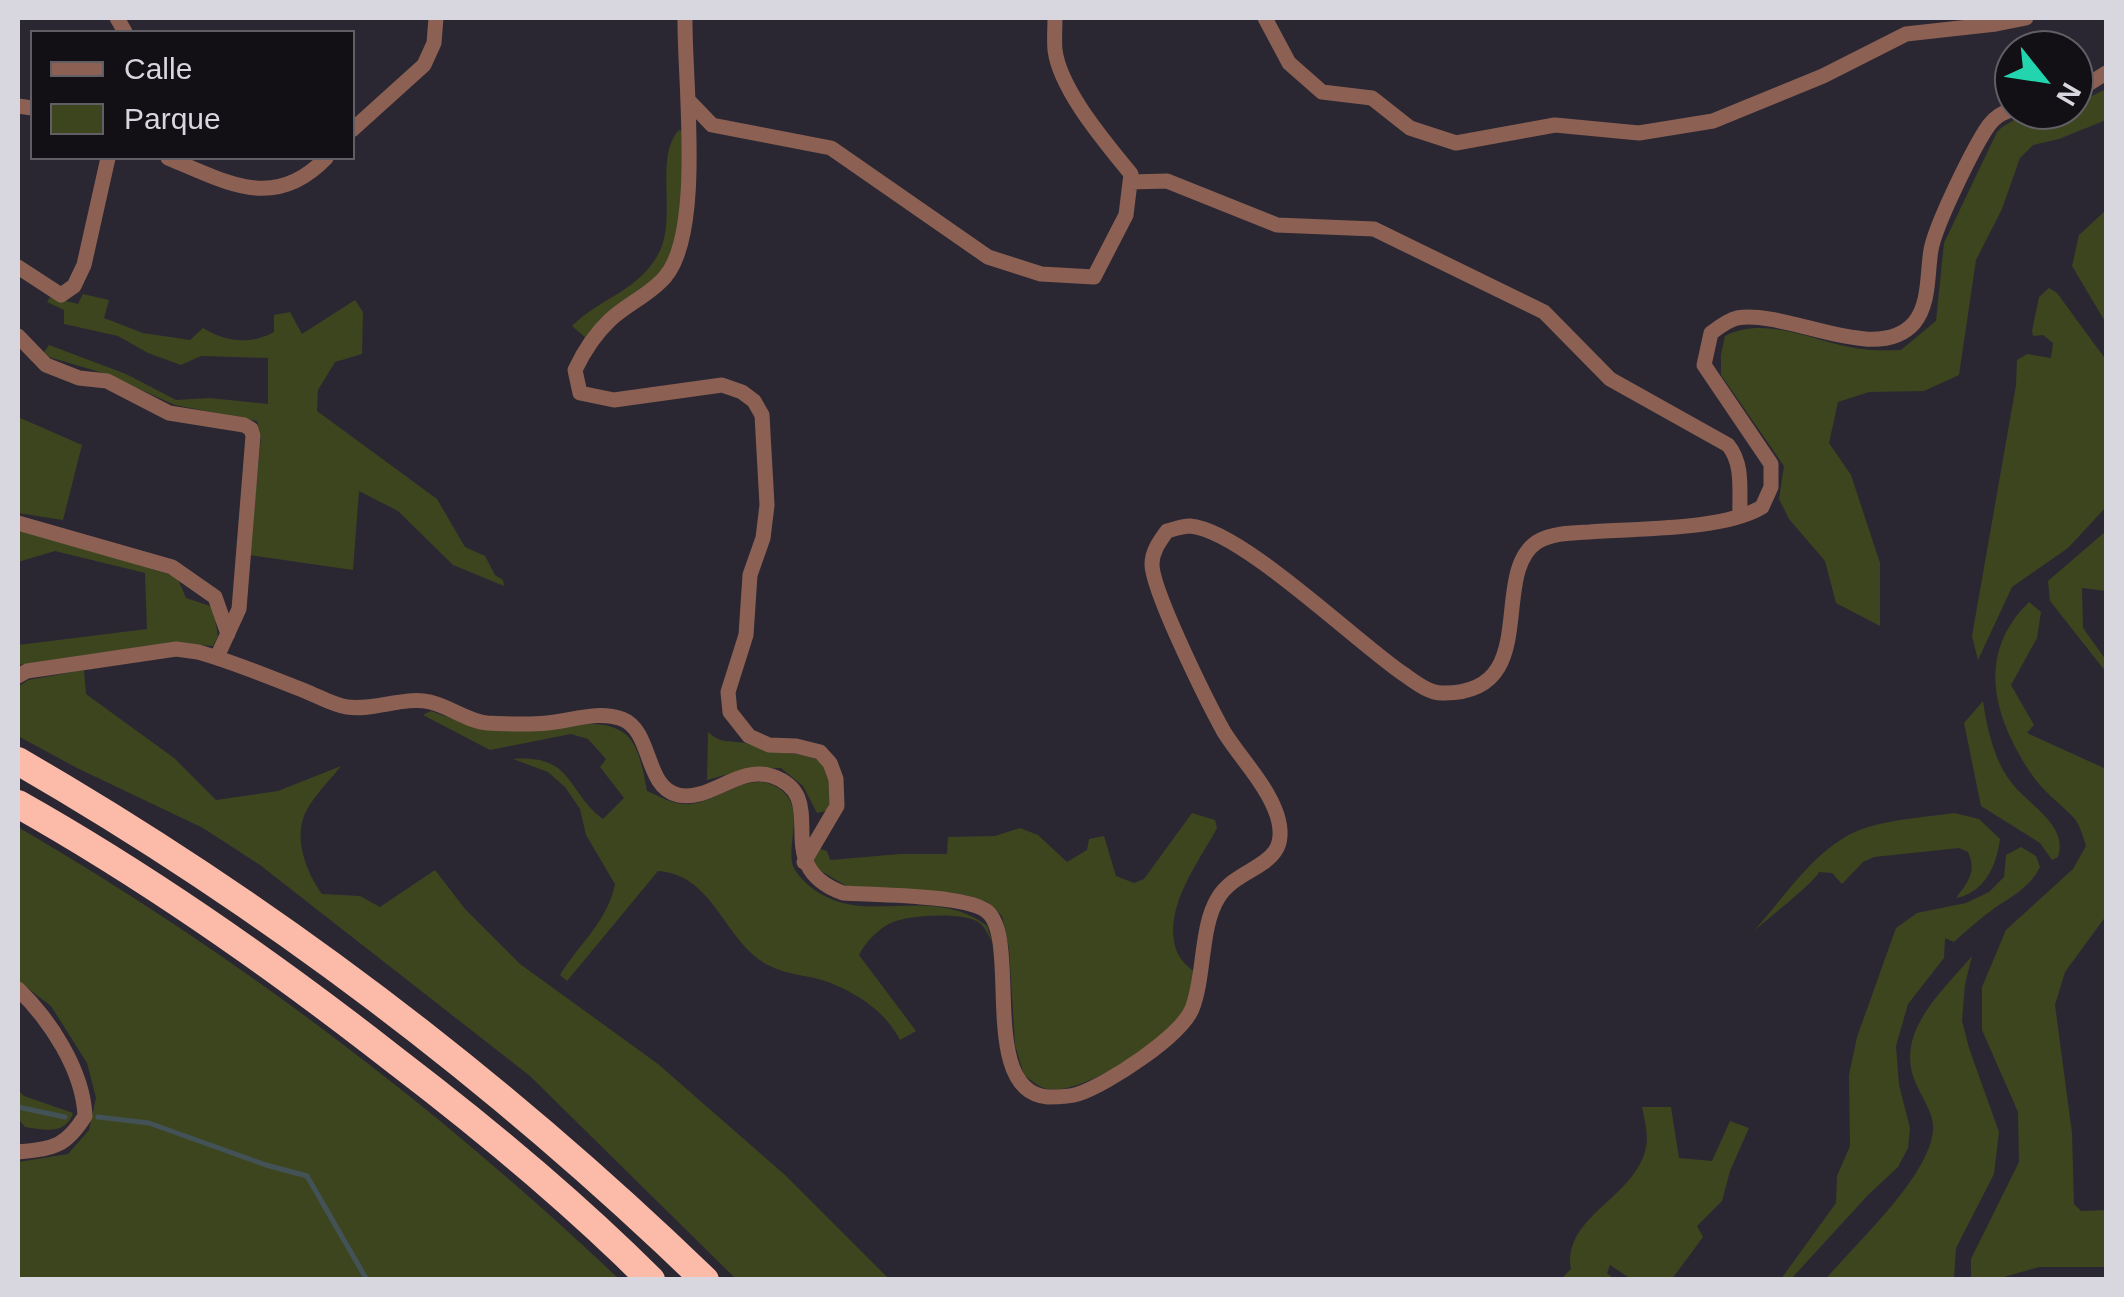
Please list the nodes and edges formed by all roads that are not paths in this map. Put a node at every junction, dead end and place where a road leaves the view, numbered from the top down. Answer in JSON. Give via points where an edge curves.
{"nodes":[{"id":1,"x":436,"y":18,"type":"edge"},
{"id":2,"x":685,"y":18,"type":"edge"},
{"id":3,"x":1056,"y":18,"type":"edge"},
{"id":4,"x":1265,"y":18,"type":"edge"},
{"id":5,"x":2026,"y":18,"type":"edge"},
{"id":6,"x":688,"y":100,"type":"junction"},
{"id":7,"x":1994,"y":121,"type":"edge"},
{"id":8,"x":355,"y":127,"type":"edge"},
{"id":9,"x":108,"y":160,"type":"edge"},
{"id":10,"x":173,"y":160,"type":"edge"},
{"id":11,"x":324,"y":160,"type":"edge"},
{"id":12,"x":1130,"y":182,"type":"junction"},
{"id":13,"x":18,"y":267,"type":"edge"},
{"id":14,"x":18,"y":336,"type":"edge"},
{"id":15,"x":1740,"y":516,"type":"junction"},
{"id":16,"x":18,"y":523,"type":"edge"},
{"id":17,"x":228,"y":634,"type":"junction"},
{"id":18,"x":217,"y":657,"type":"junction"},
{"id":19,"x":18,"y":676,"type":"edge"},
{"id":20,"x":18,"y":761,"type":"edge"},
{"id":21,"x":18,"y":804,"type":"edge"},
{"id":22,"x":804,"y":863,"type":"junction"},
{"id":23,"x":18,"y":989,"type":"edge"},
{"id":24,"x":18,"y":1152,"type":"edge"},
{"id":25,"x":652,"y":1280,"type":"edge"},
{"id":26,"x":705,"y":1280,"type":"edge"}],
"edges":[{"from":1,"to":8,"type":"street","via":[[424,65]]},
{"from":2,"to":6,"type":"street"},
{"from":3,"to":12,"type":"street","via":[[1056,54],[1071,89],[1131,174]]},
{"from":4,"to":5,"type":"street","via":[[1288,63],[1322,92],[1372,98],[1410,128],[1456,144],[1555,125],[1639,133],[1713,121],[1906,34]]},
{"from":6,"to":12,"type":"street","via":[[712,124],[831,148],[988,257],[1041,274],[1094,277],[1126,214]]},
{"from":6,"to":22,"type":"street","via":[[688,185],[677,259],[665,278],[609,321],[574,370],[580,392],[614,400],[722,385],[754,401],[762,416],[768,505],[750,574],[746,635],[728,692],[730,712],[749,736],[820,752],[830,764],[837,806]]},
{"from":7,"to":15,"type":"street","via":[[1932,246],[1922,312],[1898,337],[1738,318],[1711,333],[1704,365],[1766,453],[1773,476],[1762,506]]},
{"from":9,"to":13,"type":"street","via":[[74,286],[61,295]]},
{"from":10,"to":11,"type":"street","via":[[244,189],[275,188],[308,176]]},
{"from":12,"to":15,"type":"street","via":[[1167,181],[1277,224],[1374,229],[1544,312],[1610,379],[1728,445],[1739,465]]},
{"from":14,"to":17,"type":"street","via":[[46,365],[107,381],[169,413],[251,429],[238,609]]},
{"from":15,"to":22,"type":"street","via":[[1555,534],[1535,543],[1520,562],[1503,660],[1485,681],[1437,694],[1229,540],[1190,526],[1168,531],[1152,565],[1158,584],[1224,732],[1273,805],[1282,838],[1276,853],[1216,900],[1200,984],[1180,1026],[1127,1067],[1076,1094],[1044,1097],[1018,1080],[1001,991],[1000,940],[986,910],[964,902],[842,893],[813,878]]},
{"from":16,"to":17,"type":"street","via":[[172,567],[215,597]]},
{"from":17,"to":18,"type":"street"},
{"from":18,"to":19,"type":"street","via":[[176,649]]},
{"from":18,"to":22,"type":"street","via":[[348,707],[428,701],[482,723],[604,714],[626,720],[670,793],[700,794],[754,774],[790,786],[802,814]]},
{"from":20,"to":26,"type":"highway","via":[[230,893],[442,1048],[576,1159]]},
{"from":21,"to":25,"type":"highway","via":[[220,929],[342,1019],[463,1112]]},
{"from":23,"to":24,"type":"street","via":[[76,1072],[85,1116],[55,1148]]}]}
